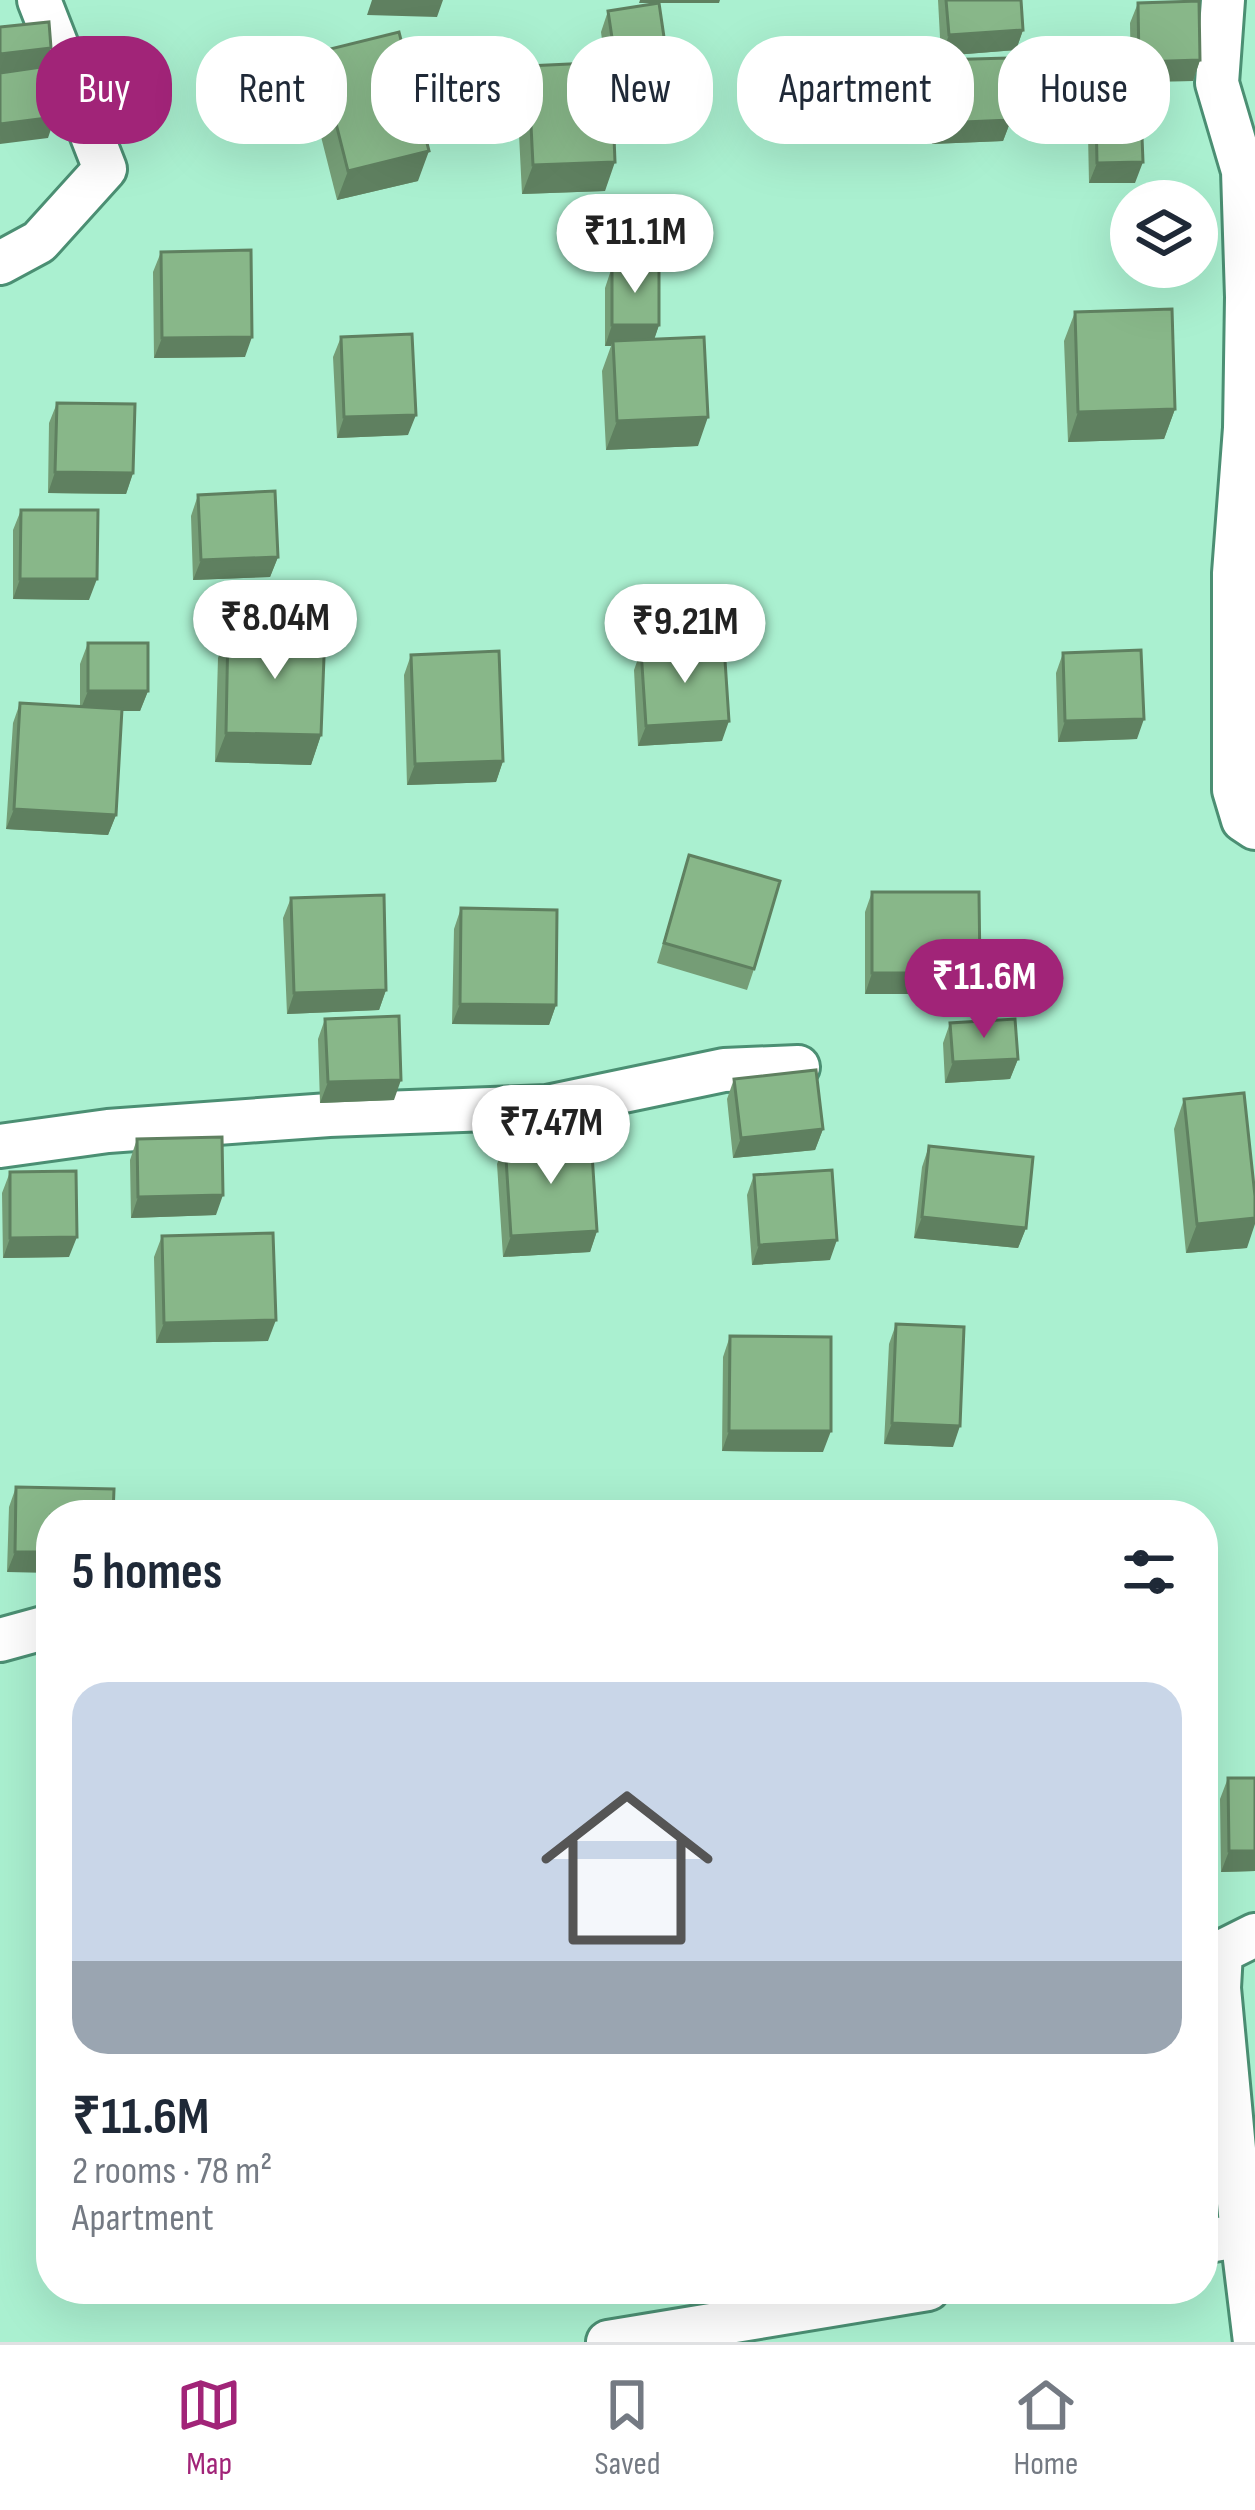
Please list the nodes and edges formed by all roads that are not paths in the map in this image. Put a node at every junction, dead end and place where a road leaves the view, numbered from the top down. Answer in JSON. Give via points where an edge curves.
{"nodes":[{"id":1,"x":39,"y":0,"type":"edge"},
{"id":2,"x":1233,"y":10,"type":"edge"},
{"id":3,"x":1249,"y":170,"type":"edge"},
{"id":4,"x":0,"y":263,"type":"edge"},
{"id":5,"x":1250,"y":427,"type":"edge"},
{"id":6,"x":1255,"y":828,"type":"edge"},
{"id":7,"x":798,"y":1067,"type":"edge"},
{"id":8,"x":0,"y":1146,"type":"edge"},
{"id":9,"x":36,"y":1630,"type":"edge"},
{"id":10,"x":0,"y":1640,"type":"edge"},
{"id":11,"x":1255,"y":1935,"type":"edge"},
{"id":12,"x":1222,"y":2239,"type":"edge"},
{"id":13,"x":837,"y":2304,"type":"edge"},
{"id":14,"x":608,"y":2342,"type":"edge"},
{"id":15,"x":1255,"y":2342,"type":"edge"}],
"edges":[{"from":1,"to":4,"type":"street","via":[[105,169],[39,242]]},
{"from":2,"to":3,"type":"street","via":[[1216,83]]},
{"from":3,"to":5,"type":"street"},
{"from":5,"to":6,"type":"street","via":[[1234,573],[1234,790],[1243,820]]},
{"from":7,"to":8,"type":"street","via":[[724,1070],[547,1107],[329,1115]]},
{"from":9,"to":10,"type":"street"},
{"from":11,"to":12,"type":"street","via":[[1221,1952]]},
{"from":12,"to":15,"type":"street"},
{"from":13,"to":14,"type":"street"}]}
